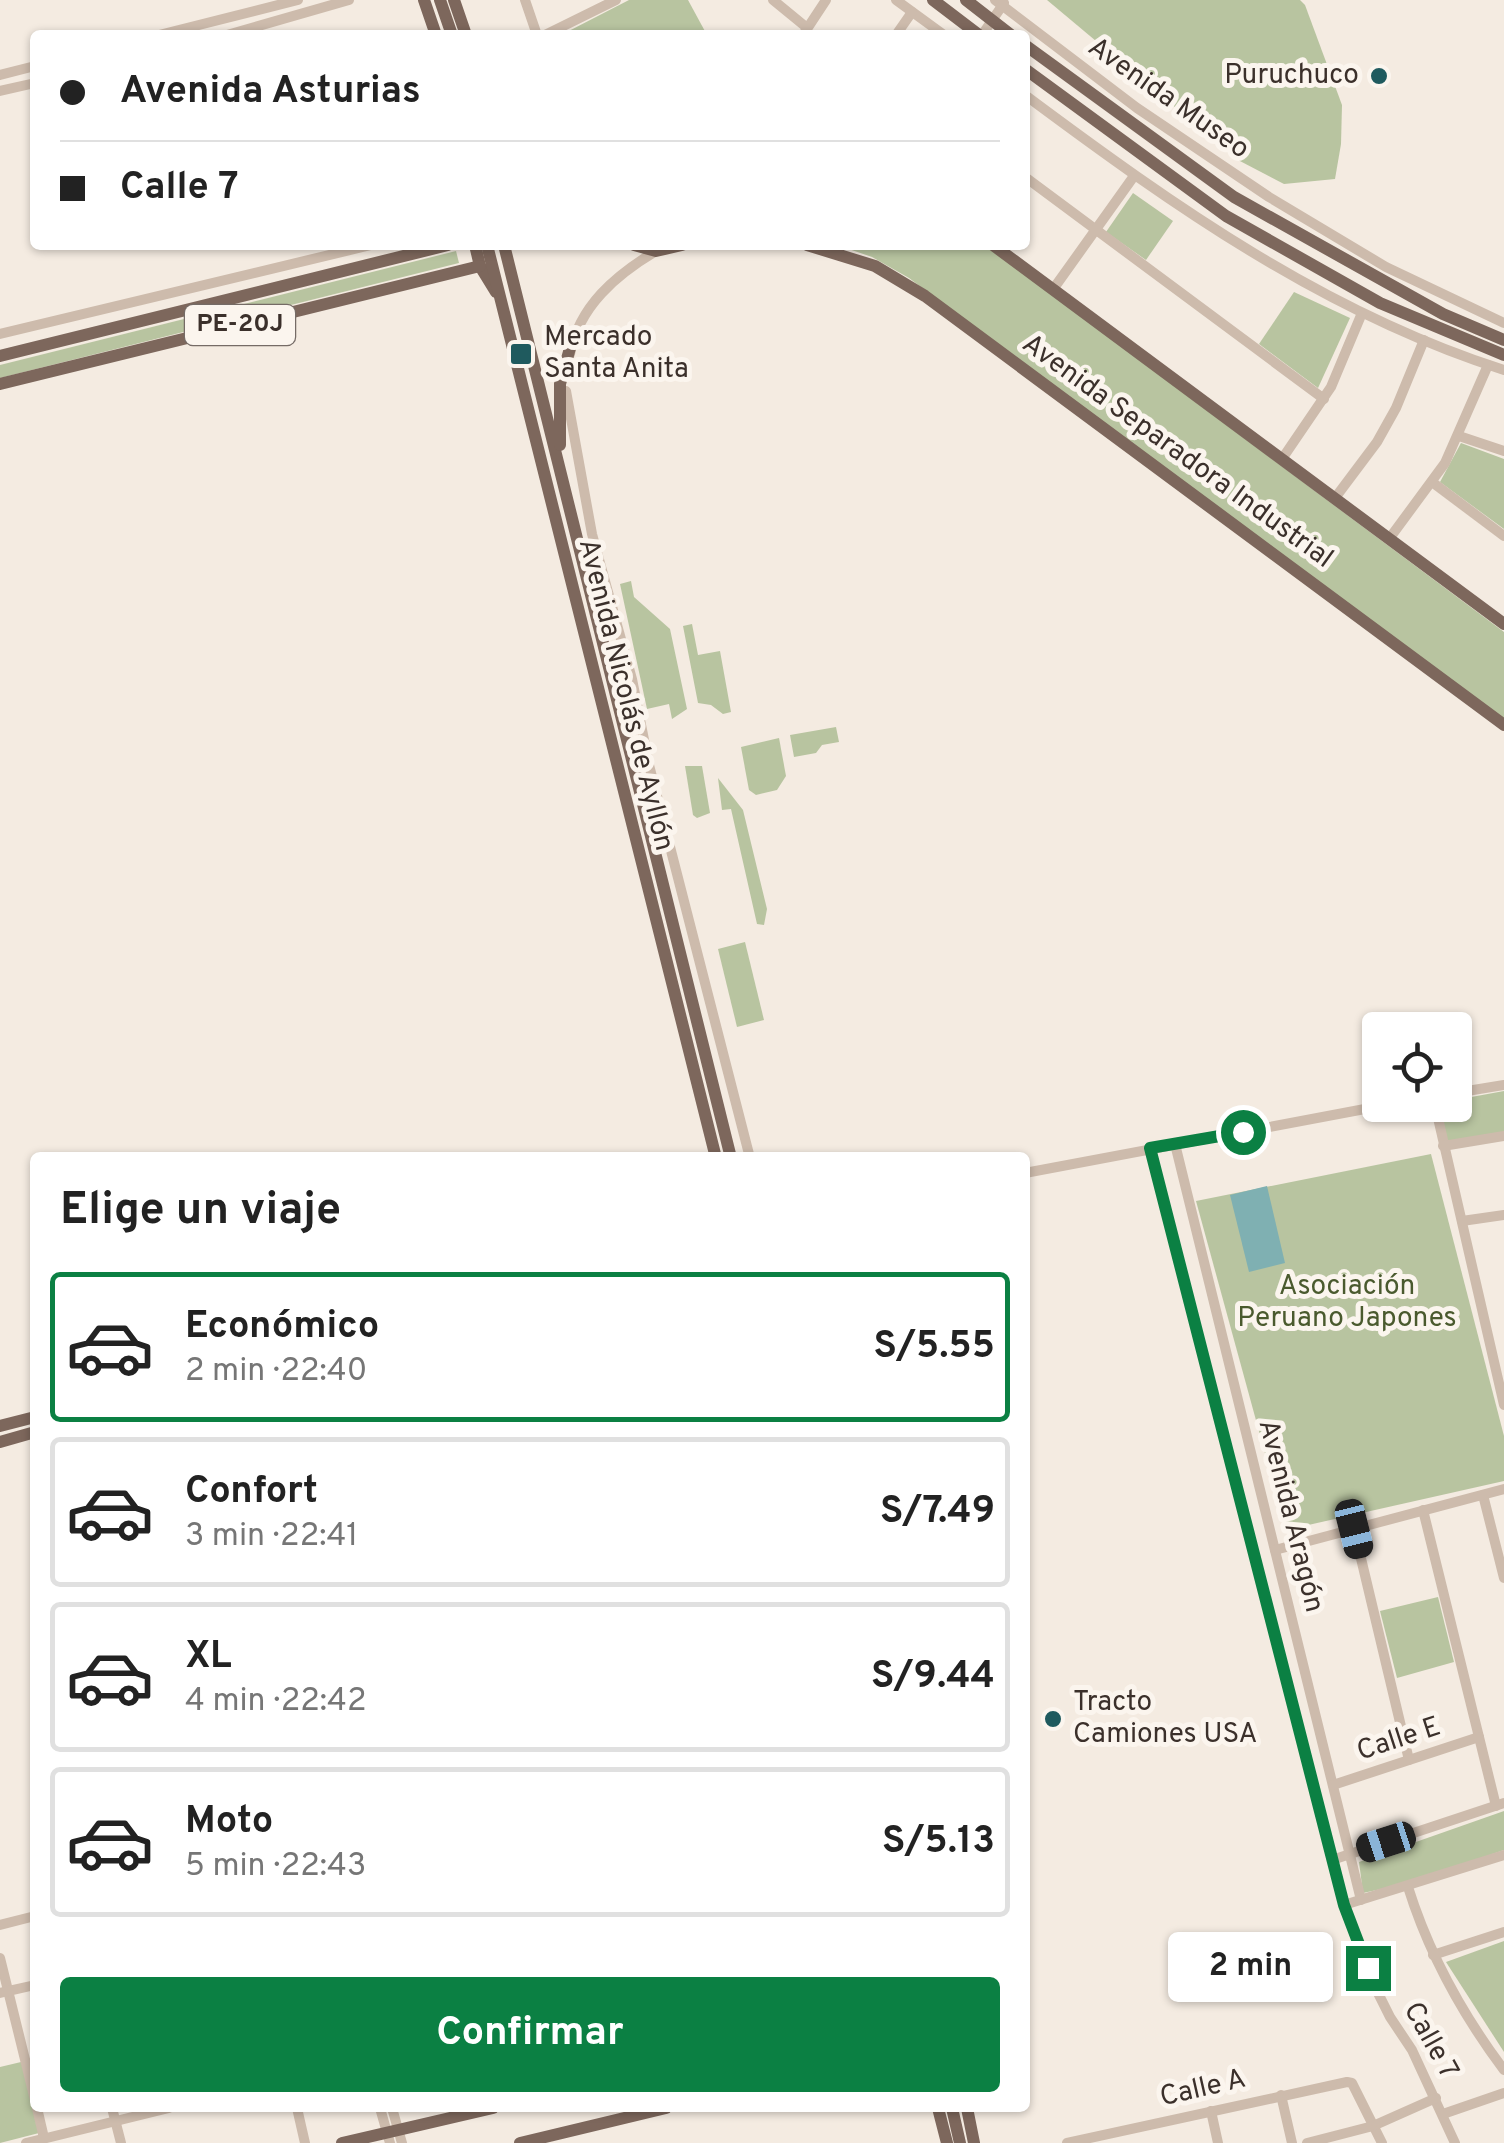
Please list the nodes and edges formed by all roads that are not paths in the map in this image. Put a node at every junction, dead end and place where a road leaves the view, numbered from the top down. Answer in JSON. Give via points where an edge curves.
{"nodes":[{"id":1,"x":298,"y":0,"type":"edge"},
{"id":2,"x":348,"y":0,"type":"edge"},
{"id":3,"x":427,"y":0,"type":"edge"},
{"id":4,"x":440,"y":0,"type":"edge"},
{"id":5,"x":454,"y":0,"type":"edge"},
{"id":6,"x":525,"y":0,"type":"edge"},
{"id":7,"x":616,"y":0,"type":"edge"},
{"id":8,"x":773,"y":0,"type":"edge"},
{"id":9,"x":826,"y":0,"type":"edge"},
{"id":10,"x":896,"y":0,"type":"edge"},
{"id":11,"x":933,"y":0,"type":"edge"},
{"id":12,"x":967,"y":1,"type":"edge"},
{"id":13,"x":1001,"y":2,"type":"edge"},
{"id":14,"x":912,"y":12,"type":"junction"},
{"id":15,"x":958,"y":19,"type":"junction"},
{"id":16,"x":992,"y":21,"type":"junction"},
{"id":17,"x":179,"y":30,"type":"edge"},
{"id":18,"x":244,"y":30,"type":"edge"},
{"id":19,"x":435,"y":30,"type":"edge"},
{"id":20,"x":450,"y":30,"type":"edge"},
{"id":21,"x":464,"y":30,"type":"edge"},
{"id":22,"x":535,"y":30,"type":"edge"},
{"id":23,"x":555,"y":30,"type":"edge"},
{"id":24,"x":804,"y":30,"type":"edge"},
{"id":25,"x":806,"y":30,"type":"edge"},
{"id":26,"x":899,"y":30,"type":"edge"},
{"id":27,"x":937,"y":30,"type":"edge"},
{"id":28,"x":974,"y":30,"type":"edge"},
{"id":29,"x":985,"y":30,"type":"edge"},
{"id":30,"x":1004,"y":30,"type":"edge"},
{"id":31,"x":1030,"y":50,"type":"edge"},
{"id":32,"x":30,"y":67,"type":"edge"},
{"id":33,"x":1030,"y":74,"type":"edge"},
{"id":34,"x":0,"y":75,"type":"edge"},
{"id":35,"x":30,"y":83,"type":"edge"},
{"id":36,"x":0,"y":91,"type":"edge"},
{"id":37,"x":1093,"y":97,"type":"junction"},
{"id":38,"x":1030,"y":99,"type":"edge"},
{"id":39,"x":1077,"y":108,"type":"junction"},
{"id":40,"x":1134,"y":176,"type":"junction"},
{"id":41,"x":1030,"y":181,"type":"edge"},
{"id":42,"x":1095,"y":230,"type":"junction"},
{"id":43,"x":350,"y":250,"type":"edge"},
{"id":44,"x":428,"y":250,"type":"edge"},
{"id":45,"x":475,"y":250,"type":"edge"},
{"id":46,"x":488,"y":250,"type":"edge"},
{"id":47,"x":505,"y":250,"type":"edge"},
{"id":48,"x":652,"y":250,"type":"edge"},
{"id":49,"x":660,"y":250,"type":"edge"},
{"id":50,"x":823,"y":250,"type":"edge"},
{"id":51,"x":1000,"y":250,"type":"edge"},
{"id":52,"x":656,"y":251,"type":"junction"},
{"id":53,"x":480,"y":266,"type":"junction"},
{"id":54,"x":1054,"y":288,"type":"junction"},
{"id":55,"x":501,"y":301,"type":"junction"},
{"id":56,"x":1362,"y":313,"type":"junction"},
{"id":57,"x":1504,"y":324,"type":"edge"},
{"id":58,"x":0,"y":334,"type":"edge"},
{"id":59,"x":1424,"y":340,"type":"junction"},
{"id":60,"x":1504,"y":340,"type":"edge"},
{"id":61,"x":570,"y":348,"type":"junction"},
{"id":62,"x":1504,"y":355,"type":"edge"},
{"id":63,"x":0,"y":356,"type":"edge"},
{"id":64,"x":1488,"y":365,"type":"junction"},
{"id":65,"x":1504,"y":370,"type":"edge"},
{"id":66,"x":0,"y":384,"type":"edge"},
{"id":67,"x":1324,"y":399,"type":"junction"},
{"id":68,"x":1459,"y":436,"type":"junction"},
{"id":69,"x":1504,"y":451,"type":"edge"},
{"id":70,"x":1282,"y":458,"type":"junction"},
{"id":71,"x":562,"y":478,"type":"junction"},
{"id":72,"x":1432,"y":482,"type":"junction"},
{"id":73,"x":1335,"y":498,"type":"junction"},
{"id":74,"x":1504,"y":536,"type":"edge"},
{"id":75,"x":1388,"y":539,"type":"junction"},
{"id":76,"x":1504,"y":624,"type":"edge"},
{"id":77,"x":1504,"y":726,"type":"edge"},
{"id":78,"x":1504,"y":1084,"type":"edge"},
{"id":79,"x":1472,"y":1090,"type":"edge"},
{"id":80,"x":1362,"y":1109,"type":"edge"},
{"id":81,"x":1438,"y":1122,"type":"edge"},
{"id":82,"x":1504,"y":1136,"type":"edge"},
{"id":83,"x":1175,"y":1144,"type":"junction"},
{"id":84,"x":1443,"y":1146,"type":"junction"},
{"id":85,"x":1150,"y":1148,"type":"junction"},
{"id":86,"x":714,"y":1152,"type":"edge"},
{"id":87,"x":730,"y":1152,"type":"edge"},
{"id":88,"x":748,"y":1152,"type":"edge"},
{"id":89,"x":1030,"y":1172,"type":"edge"},
{"id":90,"x":1504,"y":1215,"type":"edge"},
{"id":91,"x":1462,"y":1221,"type":"junction"},
{"id":92,"x":1504,"y":1405,"type":"edge"},
{"id":93,"x":30,"y":1418,"type":"edge"},
{"id":94,"x":0,"y":1426,"type":"edge"},
{"id":95,"x":30,"y":1433,"type":"edge"},
{"id":96,"x":0,"y":1442,"type":"edge"},
{"id":97,"x":1504,"y":1489,"type":"edge"},
{"id":98,"x":1482,"y":1494,"type":"junction"},
{"id":99,"x":1424,"y":1510,"type":"junction"},
{"id":100,"x":1354,"y":1529,"type":"junction"},
{"id":101,"x":1275,"y":1550,"type":"junction"},
{"id":102,"x":1504,"y":1578,"type":"edge"},
{"id":103,"x":1479,"y":1738,"type":"junction"},
{"id":104,"x":1409,"y":1760,"type":"junction"},
{"id":105,"x":1333,"y":1785,"type":"junction"},
{"id":106,"x":1500,"y":1804,"type":"edge"},
{"id":107,"x":1350,"y":1854,"type":"junction"},
{"id":108,"x":1504,"y":1855,"type":"edge"},
{"id":109,"x":1332,"y":1860,"type":"junction"},
{"id":110,"x":1408,"y":1887,"type":"junction"},
{"id":111,"x":1361,"y":1900,"type":"junction"},
{"id":112,"x":1344,"y":1905,"type":"junction"},
{"id":113,"x":30,"y":1917,"type":"edge"},
{"id":114,"x":0,"y":1926,"type":"edge"},
{"id":115,"x":1504,"y":1932,"type":"edge"},
{"id":116,"x":1433,"y":1956,"type":"junction"},
{"id":117,"x":0,"y":1958,"type":"edge"},
{"id":118,"x":30,"y":1985,"type":"edge"},
{"id":119,"x":4,"y":1992,"type":"edge"},
{"id":120,"x":1504,"y":2070,"type":"edge"},
{"id":121,"x":30,"y":2083,"type":"edge"},
{"id":122,"x":1504,"y":2093,"type":"edge"},
{"id":123,"x":1281,"y":2095,"type":"junction"},
{"id":124,"x":1436,"y":2098,"type":"junction"},
{"id":125,"x":1211,"y":2110,"type":"junction"},
{"id":126,"x":38,"y":2112,"type":"edge"},
{"id":127,"x":113,"y":2112,"type":"edge"},
{"id":128,"x":152,"y":2112,"type":"edge"},
{"id":129,"x":297,"y":2112,"type":"edge"},
{"id":130,"x":382,"y":2112,"type":"edge"},
{"id":131,"x":479,"y":2112,"type":"edge"},
{"id":132,"x":649,"y":2112,"type":"edge"},
{"id":133,"x":939,"y":2112,"type":"edge"},
{"id":134,"x":953,"y":2112,"type":"edge"},
{"id":135,"x":967,"y":2112,"type":"edge"},
{"id":136,"x":1444,"y":2114,"type":"junction"},
{"id":137,"x":115,"y":2121,"type":"junction"},
{"id":138,"x":1373,"y":2126,"type":"junction"},
{"id":139,"x":397,"y":2136,"type":"edge"},
{"id":140,"x":44,"y":2138,"type":"junction"},
{"id":141,"x":1098,"y":2140,"type":"edge"},
{"id":142,"x":26,"y":2143,"type":"edge"},
{"id":143,"x":121,"y":2143,"type":"edge"},
{"id":144,"x":305,"y":2143,"type":"edge"},
{"id":145,"x":342,"y":2143,"type":"edge"},
{"id":146,"x":520,"y":2143,"type":"edge"},
{"id":147,"x":947,"y":2143,"type":"edge"},
{"id":148,"x":960,"y":2143,"type":"edge"},
{"id":149,"x":974,"y":2143,"type":"edge"},
{"id":150,"x":1066,"y":2143,"type":"edge"},
{"id":151,"x":1218,"y":2143,"type":"edge"},
{"id":152,"x":1292,"y":2143,"type":"edge"},
{"id":153,"x":1307,"y":2143,"type":"edge"},
{"id":154,"x":1382,"y":2143,"type":"edge"},
{"id":155,"x":1454,"y":2143,"type":"edge"}],
"edges":[{"from":1,"to":17,"type":"street"},
{"from":2,"to":18,"type":"street"},
{"from":3,"to":4,"type":"main road"},
{"from":3,"to":19,"type":"main road"},
{"from":4,"to":20,"type":"main road"},
{"from":5,"to":21,"type":"main road"},
{"from":6,"to":22,"type":"street"},
{"from":7,"to":23,"type":"street"},
{"from":8,"to":24,"type":"street"},
{"from":9,"to":25,"type":"street"},
{"from":10,"to":14,"type":"street"},
{"from":11,"to":15,"type":"main road"},
{"from":12,"to":15,"type":"main road","via":[[970,15]]},
{"from":12,"to":16,"type":"main road"},
{"from":13,"to":16,"type":"street"},
{"from":13,"to":57,"type":"street","name":"Avenida Museo","via":[[1137,108],[1269,197],[1386,267]]},
{"from":14,"to":26,"type":"street"},
{"from":14,"to":27,"type":"street"},
{"from":15,"to":28,"type":"main road"},
{"from":16,"to":29,"type":"street"},
{"from":16,"to":30,"type":"main road"},
{"from":31,"to":37,"type":"main road"},
{"from":32,"to":34,"type":"street"},
{"from":33,"to":39,"type":"main road"},
{"from":35,"to":36,"type":"street"},
{"from":37,"to":39,"type":"main road"},
{"from":37,"to":60,"type":"main road","via":[[1288,230]]},
{"from":38,"to":40,"type":"street"},
{"from":39,"to":62,"type":"main road","via":[[1226,216],[1380,303]]},
{"from":40,"to":42,"type":"street"},
{"from":40,"to":56,"type":"street","via":[[1263,260]]},
{"from":41,"to":42,"type":"street"},
{"from":42,"to":54,"type":"street"},
{"from":42,"to":67,"type":"street"},
{"from":43,"to":58,"type":"street"},
{"from":44,"to":63,"type":"main road","number":"PE-20J"},
{"from":45,"to":53,"type":"main road"},
{"from":46,"to":55,"type":"main road","name":"Avenida Nicolás de Ayllón"},
{"from":47,"to":71,"type":"main road","name":"Avenida Nicolás de Ayllón"},
{"from":48,"to":52,"type":"main road"},
{"from":49,"to":52,"type":"main road"},
{"from":50,"to":77,"type":"main road","name":"Avenida Separadora Industrial","via":[[875,266],[925,296]]},
{"from":51,"to":54,"type":"main road","name":"Avenida Separadora Industrial"},
{"from":52,"to":61,"type":"street","via":[[605,288]]},
{"from":53,"to":55,"type":"main road"},
{"from":53,"to":66,"type":"main road","number":"PE-20J"},
{"from":54,"to":70,"type":"main road","name":"Avenida Separadora Industrial"},
{"from":55,"to":86,"type":"main road","name":"Avenida Nicolás de Ayllón"},
{"from":56,"to":59,"type":"street"},
{"from":56,"to":67,"type":"street"},
{"from":59,"to":64,"type":"street"},
{"from":59,"to":73,"type":"street","via":[[1377,442]]},
{"from":61,"to":71,"type":"main road","via":[[558,404]]},
{"from":61,"to":88,"type":"street","name":"Avenida Nicolás de Ayllón","via":[[566,399],[592,534]]},
{"from":64,"to":65,"type":"street"},
{"from":64,"to":68,"type":"street"},
{"from":67,"to":70,"type":"street"},
{"from":68,"to":69,"type":"street"},
{"from":68,"to":72,"type":"street"},
{"from":70,"to":73,"type":"main road","name":"Avenida Separadora Industrial"},
{"from":71,"to":87,"type":"main road","name":"Avenida Nicolás de Ayllón"},
{"from":72,"to":74,"type":"street"},
{"from":72,"to":75,"type":"street"},
{"from":73,"to":75,"type":"main road","name":"Avenida Separadora Industrial"},
{"from":75,"to":76,"type":"main road","name":"Avenida Separadora Industrial"},
{"from":78,"to":79,"type":"street"},
{"from":80,"to":83,"type":"street"},
{"from":81,"to":84,"type":"street"},
{"from":82,"to":84,"type":"street"},
{"from":83,"to":85,"type":"street"},
{"from":83,"to":101,"type":"street","name":"Avenida Aragón"},
{"from":84,"to":91,"type":"street"},
{"from":85,"to":89,"type":"street"},
{"from":85,"to":109,"type":"street","name":"Avenida Aragón"},
{"from":90,"to":91,"type":"street"},
{"from":91,"to":92,"type":"street"},
{"from":93,"to":94,"type":"main road"},
{"from":95,"to":96,"type":"main road"},
{"from":97,"to":98,"type":"street"},
{"from":98,"to":99,"type":"street"},
{"from":98,"to":102,"type":"street"},
{"from":99,"to":100,"type":"street"},
{"from":99,"to":103,"type":"street"},
{"from":100,"to":101,"type":"street"},
{"from":100,"to":104,"type":"street"},
{"from":101,"to":105,"type":"street","name":"Avenida Aragón"},
{"from":103,"to":104,"type":"street","name":"Calle E"},
{"from":103,"to":106,"type":"street"},
{"from":104,"to":105,"type":"street","name":"Calle E"},
{"from":105,"to":107,"type":"street","name":"Avenida Aragón"},
{"from":106,"to":107,"type":"street"},
{"from":107,"to":109,"type":"street"},
{"from":107,"to":111,"type":"street","name":"Avenida Aragón"},
{"from":108,"to":110,"type":"street"},
{"from":109,"to":112,"type":"street","name":"Avenida Aragón"},
{"from":110,"to":111,"type":"street"},
{"from":110,"to":116,"type":"street"},
{"from":111,"to":112,"type":"street"},
{"from":112,"to":124,"type":"street","name":"Calle 7","via":[[1372,1981]]},
{"from":113,"to":114,"type":"street"},
{"from":115,"to":116,"type":"street"},
{"from":116,"to":120,"type":"street"},
{"from":117,"to":119,"type":"street"},
{"from":118,"to":119,"type":"street"},
{"from":119,"to":121,"type":"street"},
{"from":122,"to":136,"type":"street"},
{"from":123,"to":125,"type":"street","name":"Calle A"},
{"from":123,"to":138,"type":"street","name":"Calle A","via":[[1350,2082]]},
{"from":123,"to":152,"type":"street"},
{"from":124,"to":136,"type":"street","name":"Calle 7"},
{"from":124,"to":138,"type":"street"},
{"from":125,"to":141,"type":"street","name":"Calle A"},
{"from":125,"to":151,"type":"street"},
{"from":126,"to":140,"type":"street"},
{"from":127,"to":137,"type":"street"},
{"from":128,"to":137,"type":"street"},
{"from":129,"to":144,"type":"street"},
{"from":130,"to":139,"type":"street"},
{"from":131,"to":139,"type":"main road"},
{"from":132,"to":146,"type":"main road"},
{"from":133,"to":147,"type":"main road"},
{"from":134,"to":148,"type":"main road"},
{"from":135,"to":149,"type":"main road"},
{"from":136,"to":155,"type":"street","name":"Calle 7"},
{"from":137,"to":140,"type":"street"},
{"from":137,"to":143,"type":"street"},
{"from":138,"to":153,"type":"street"},
{"from":138,"to":154,"type":"street"},
{"from":139,"to":145,"type":"main road"},
{"from":140,"to":142,"type":"street"},
{"from":141,"to":150,"type":"street","name":"Calle A"}]}
